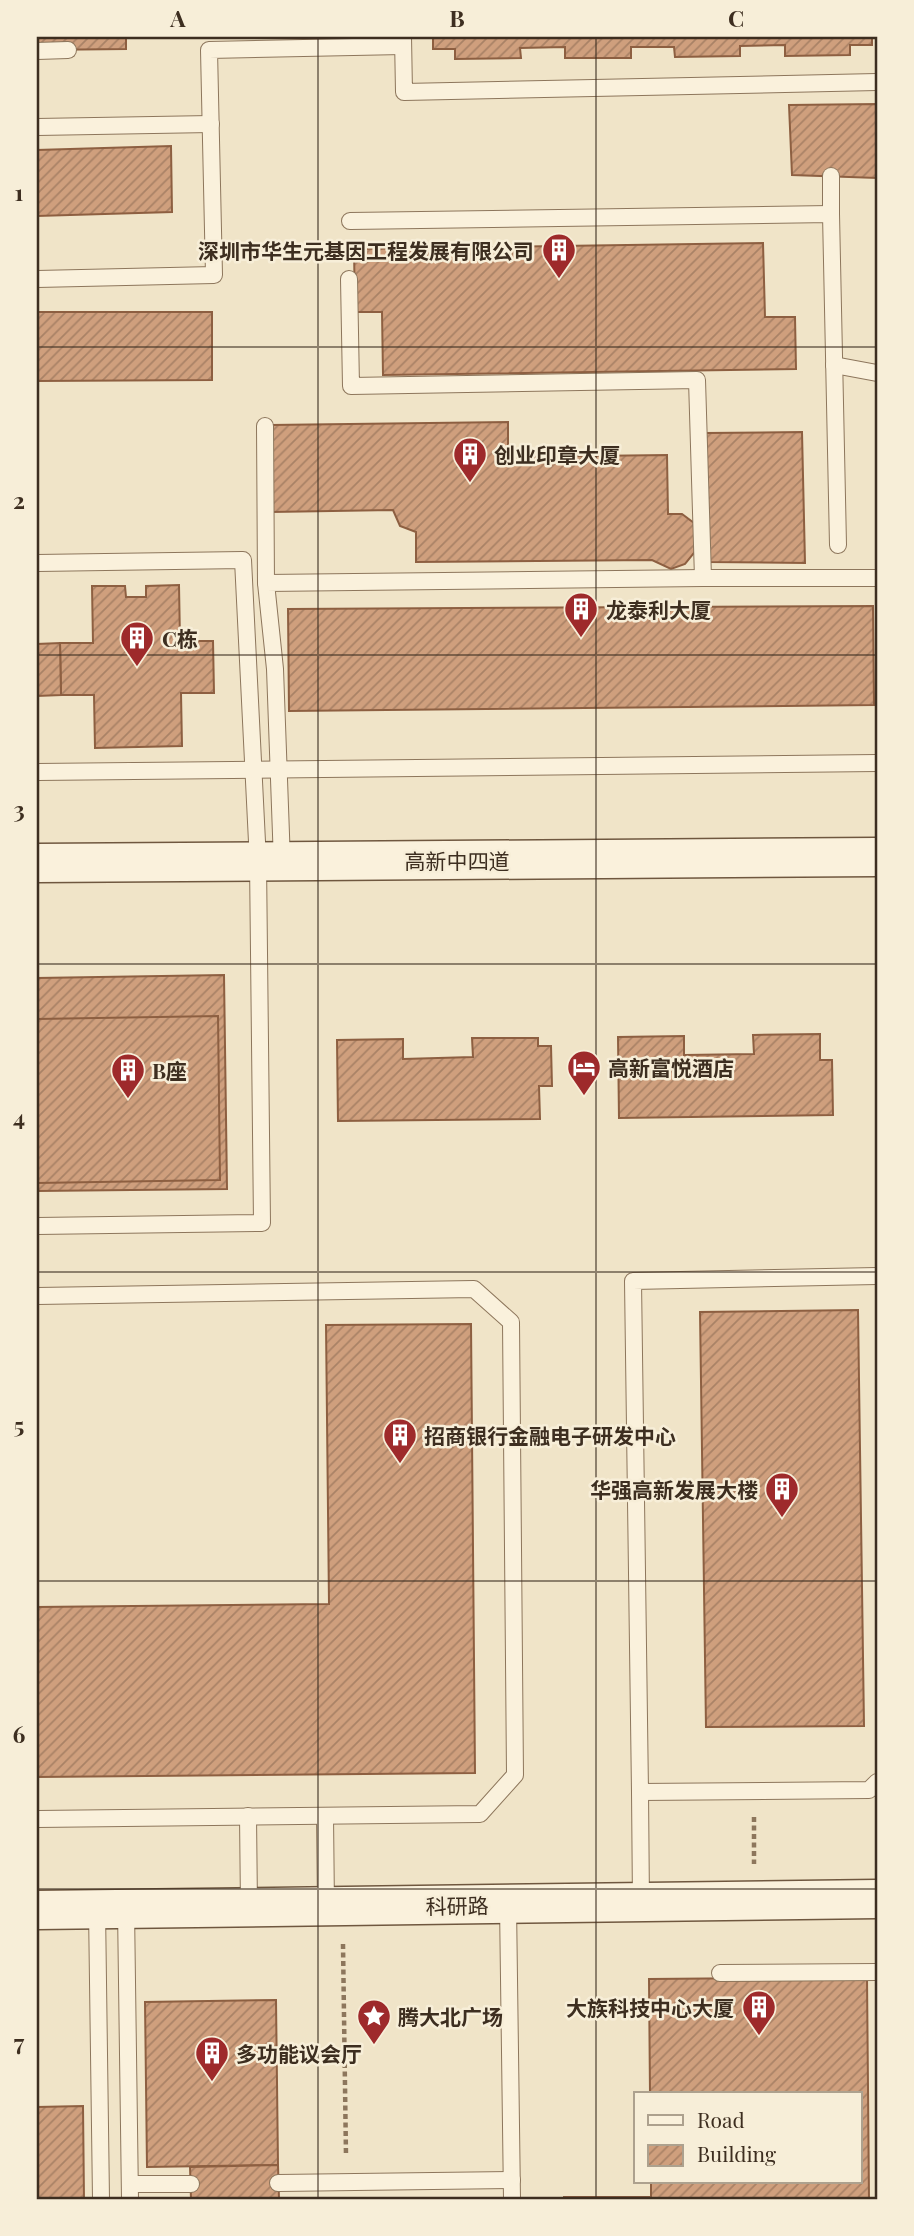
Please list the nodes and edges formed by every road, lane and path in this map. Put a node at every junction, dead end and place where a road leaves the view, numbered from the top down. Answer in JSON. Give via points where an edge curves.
{"nodes":[{"id":1,"x":403,"y":41,"type":"edge"},
{"id":2,"x":68,"y":50,"type":"dead end"},
{"id":3,"x":37,"y":51,"type":"edge"},
{"id":4,"x":877,"y":82,"type":"edge"},
{"id":5,"x":211,"y":124,"type":"junction"},
{"id":6,"x":37,"y":127,"type":"edge"},
{"id":7,"x":831,"y":176,"type":"dead end"},
{"id":8,"x":831,"y":214,"type":"junction"},
{"id":9,"x":350,"y":221,"type":"dead end"},
{"id":10,"x":37,"y":279,"type":"edge"},
{"id":11,"x":349,"y":279,"type":"dead end"},
{"id":12,"x":834,"y":365,"type":"junction"},
{"id":13,"x":877,"y":373,"type":"edge"},
{"id":14,"x":265,"y":426,"type":"dead end"},
{"id":15,"x":838,"y":545,"type":"dead end"},
{"id":16,"x":37,"y":563,"type":"edge"},
{"id":17,"x":703,"y":578,"type":"junction"},
{"id":18,"x":877,"y":578,"type":"edge"},
{"id":19,"x":266,"y":583,"type":"junction"},
{"id":20,"x":877,"y":763,"type":"edge"},
{"id":21,"x":254,"y":769,"type":"junction"},
{"id":22,"x":280,"y":769,"type":"junction"},
{"id":23,"x":37,"y":772,"type":"edge"},
{"id":24,"x":877,"y":857,"type":"edge"},
{"id":25,"x":270,"y":862,"type":"junction"},
{"id":26,"x":37,"y":863,"type":"edge"},
{"id":27,"x":37,"y":1226,"type":"edge"},
{"id":28,"x":877,"y":1276,"type":"edge"},
{"id":29,"x":37,"y":1296,"type":"edge"},
{"id":30,"x":877,"y":1782,"type":"edge"},
{"id":31,"x":754,"y":1791,"type":"junction"},
{"id":32,"x":640,"y":1792,"type":"junction"},
{"id":33,"x":325,"y":1815,"type":"junction"},
{"id":34,"x":248,"y":1816,"type":"junction"},
{"id":35,"x":37,"y":1819,"type":"edge"},
{"id":36,"x":754,"y":1865,"type":"dead end"},
{"id":37,"x":877,"y":1899,"type":"edge"},
{"id":38,"x":641,"y":1904,"type":"junction"},
{"id":39,"x":508,"y":1905,"type":"junction"},
{"id":40,"x":249,"y":1907,"type":"junction"},
{"id":41,"x":112,"y":1909,"type":"junction"},
{"id":42,"x":37,"y":1910,"type":"edge"},
{"id":43,"x":335,"y":1920,"type":"junction"},
{"id":44,"x":877,"y":1972,"type":"edge"},
{"id":45,"x":720,"y":1973,"type":"dead end"},
{"id":46,"x":512,"y":2180,"type":"junction"},
{"id":47,"x":347,"y":2182,"type":"junction"},
{"id":48,"x":278,"y":2183,"type":"dead end"},
{"id":49,"x":191,"y":2184,"type":"dead end"},
{"id":50,"x":130,"y":2192,"type":"edge"},
{"id":51,"x":101,"y":2199,"type":"edge"},
{"id":52,"x":512,"y":2199,"type":"edge"}],
"edges":[{"from":1,"to":4,"type":"lane","via":[[404,92]]},
{"from":1,"to":5,"type":"lane","via":[[209,50]]},
{"from":2,"to":3,"type":"lane"},
{"from":5,"to":6,"type":"lane"},
{"from":5,"to":10,"type":"lane","via":[[214,275]]},
{"from":7,"to":8,"type":"lane"},
{"from":8,"to":9,"type":"lane"},
{"from":8,"to":12,"type":"lane"},
{"from":11,"to":17,"type":"lane","via":[[351,386],[697,380]]},
{"from":12,"to":13,"type":"lane"},
{"from":12,"to":15,"type":"lane"},
{"from":14,"to":19,"type":"lane"},
{"from":16,"to":21,"type":"lane","via":[[243,560]]},
{"from":17,"to":18,"type":"lane"},
{"from":17,"to":19,"type":"lane"},
{"from":19,"to":22,"type":"lane","via":[[282,669]]},
{"from":20,"to":22,"type":"lane"},
{"from":21,"to":22,"type":"lane"},
{"from":21,"to":23,"type":"lane"},
{"from":21,"to":25,"type":"lane"},
{"from":22,"to":25,"type":"lane"},
{"from":24,"to":25,"type":"street","name":"高新中四道"},
{"from":25,"to":26,"type":"street","name":"高新中四道"},
{"from":25,"to":27,"type":"lane","via":[[262,1223]]},
{"from":28,"to":32,"type":"lane","via":[[633,1281]]},
{"from":29,"to":33,"type":"lane","via":[[474,1289],[511,1322],[514,1775],[480,1814]]},
{"from":30,"to":31,"type":"lane","via":[[869,1790]]},
{"from":31,"to":32,"type":"lane"},
{"from":31,"to":36,"type":"path"},
{"from":32,"to":38,"type":"lane"},
{"from":33,"to":34,"type":"lane"},
{"from":33,"to":43,"type":"lane"},
{"from":34,"to":35,"type":"lane"},
{"from":34,"to":40,"type":"lane"},
{"from":37,"to":38,"type":"street","name":"科研路"},
{"from":38,"to":39,"type":"street","name":"科研路"},
{"from":39,"to":43,"type":"street","name":"科研路"},
{"from":39,"to":46,"type":"lane"},
{"from":40,"to":41,"type":"street","name":"科研路"},
{"from":40,"to":43,"type":"street","name":"科研路"},
{"from":41,"to":42,"type":"street","name":"科研路"},
{"from":41,"to":50,"type":"lane"},
{"from":41,"to":51,"type":"lane"},
{"from":43,"to":47,"type":"path"},
{"from":44,"to":45,"type":"lane"},
{"from":46,"to":47,"type":"lane"},
{"from":46,"to":52,"type":"lane"},
{"from":47,"to":48,"type":"lane"},
{"from":49,"to":50,"type":"lane"}]}
